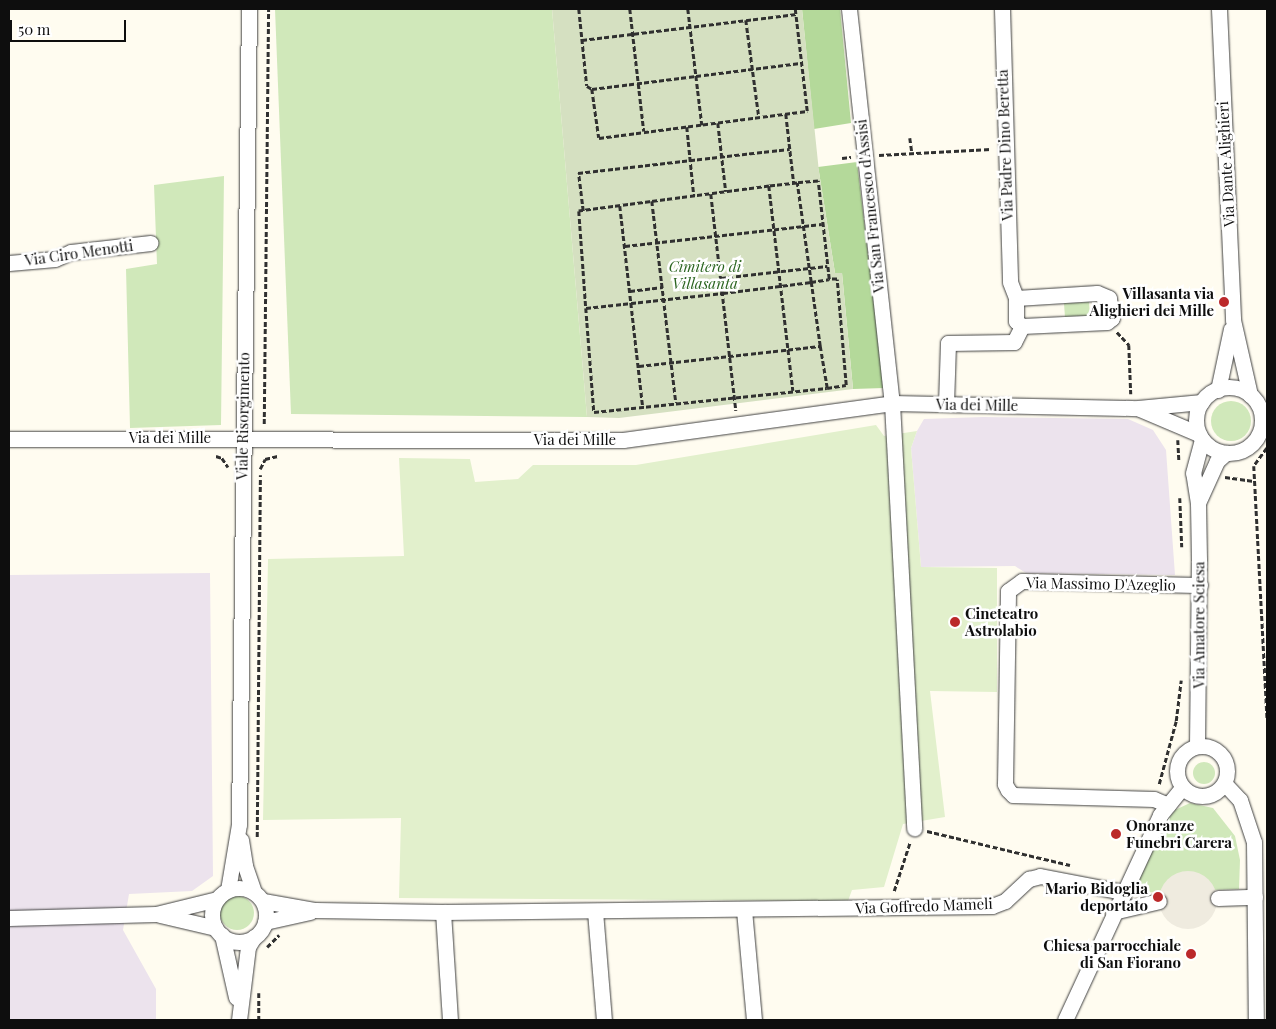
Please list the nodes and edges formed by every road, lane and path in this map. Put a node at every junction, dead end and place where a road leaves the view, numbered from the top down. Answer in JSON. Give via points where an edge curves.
{"nodes":[{"id":1,"x":249,"y":9,"type":"edge"},
{"id":2,"x":268,"y":9,"type":"edge"},
{"id":3,"x":579,"y":9,"type":"edge"},
{"id":4,"x":630,"y":9,"type":"edge"},
{"id":5,"x":688,"y":9,"type":"edge"},
{"id":6,"x":795,"y":9,"type":"edge"},
{"id":7,"x":849,"y":9,"type":"edge"},
{"id":8,"x":1002,"y":9,"type":"edge"},
{"id":9,"x":1219,"y":9,"type":"edge"},
{"id":10,"x":796,"y":14,"type":"junction"},
{"id":11,"x":746,"y":20,"type":"junction"},
{"id":12,"x":690,"y":27,"type":"junction"},
{"id":13,"x":633,"y":34,"type":"junction"},
{"id":14,"x":582,"y":40,"type":"junction"},
{"id":15,"x":802,"y":63,"type":"junction"},
{"id":16,"x":753,"y":69,"type":"junction"},
{"id":17,"x":696,"y":76,"type":"junction"},
{"id":18,"x":639,"y":83,"type":"junction"},
{"id":19,"x":592,"y":89,"type":"junction"},
{"id":20,"x":786,"y":114,"type":"junction"},
{"id":21,"x":759,"y":117,"type":"junction"},
{"id":22,"x":718,"y":123,"type":"junction"},
{"id":23,"x":702,"y":125,"type":"junction"},
{"id":24,"x":687,"y":127,"type":"junction"},
{"id":25,"x":644,"y":132,"type":"junction"},
{"id":26,"x":910,"y":138,"type":"dead end"},
{"id":27,"x":1004,"y":148,"type":"junction"},
{"id":28,"x":790,"y":149,"type":"junction"},
{"id":29,"x":912,"y":153,"type":"junction"},
{"id":30,"x":865,"y":156,"type":"junction"},
{"id":31,"x":722,"y":157,"type":"junction"},
{"id":32,"x":842,"y":158,"type":"dead end"},
{"id":33,"x":691,"y":162,"type":"junction"},
{"id":34,"x":795,"y":184,"type":"junction"},
{"id":35,"x":769,"y":186,"type":"junction"},
{"id":36,"x":726,"y":192,"type":"junction"},
{"id":37,"x":711,"y":194,"type":"junction"},
{"id":38,"x":694,"y":196,"type":"junction"},
{"id":39,"x":652,"y":201,"type":"junction"},
{"id":40,"x":620,"y":206,"type":"junction"},
{"id":41,"x":583,"y":211,"type":"junction"},
{"id":42,"x":822,"y":224,"type":"junction"},
{"id":43,"x":803,"y":226,"type":"junction"},
{"id":44,"x":774,"y":230,"type":"junction"},
{"id":45,"x":716,"y":236,"type":"junction"},
{"id":46,"x":657,"y":242,"type":"junction"},
{"id":47,"x":150,"y":243,"type":"dead end"},
{"id":48,"x":625,"y":246,"type":"junction"},
{"id":49,"x":9,"y":263,"type":"edge"},
{"id":50,"x":827,"y":266,"type":"junction"},
{"id":51,"x":809,"y":268,"type":"junction"},
{"id":52,"x":779,"y":272,"type":"junction"},
{"id":53,"x":721,"y":278,"type":"junction"},
{"id":54,"x":829,"y":279,"type":"junction"},
{"id":55,"x":811,"y":282,"type":"junction"},
{"id":56,"x":781,"y":286,"type":"junction"},
{"id":57,"x":662,"y":287,"type":"junction"},
{"id":58,"x":630,"y":292,"type":"junction"},
{"id":59,"x":722,"y":293,"type":"junction"},
{"id":60,"x":1016,"y":298,"type":"junction"},
{"id":61,"x":664,"y":300,"type":"junction"},
{"id":62,"x":632,"y":303,"type":"junction"},
{"id":63,"x":586,"y":308,"type":"junction"},
{"id":64,"x":1233,"y":320,"type":"junction"},
{"id":65,"x":1107,"y":322,"type":"junction"},
{"id":66,"x":1022,"y":326,"type":"junction"},
{"id":67,"x":820,"y":346,"type":"junction"},
{"id":68,"x":788,"y":349,"type":"junction"},
{"id":69,"x":730,"y":356,"type":"junction"},
{"id":70,"x":671,"y":362,"type":"junction"},
{"id":71,"x":639,"y":366,"type":"junction"},
{"id":72,"x":826,"y":388,"type":"junction"},
{"id":73,"x":1218,"y":390,"type":"junction"},
{"id":74,"x":793,"y":392,"type":"junction"},
{"id":75,"x":1250,"y":395,"type":"junction"},
{"id":76,"x":734,"y":398,"type":"junction"},
{"id":77,"x":1202,"y":402,"type":"junction"},
{"id":78,"x":892,"y":403,"type":"junction"},
{"id":79,"x":676,"y":404,"type":"junction"},
{"id":80,"x":946,"y":404,"type":"junction"},
{"id":81,"x":643,"y":407,"type":"junction"},
{"id":82,"x":1135,"y":408,"type":"junction"},
{"id":83,"x":1265,"y":413,"type":"edge"},
{"id":84,"x":737,"y":424,"type":"junction"},
{"id":85,"x":1177,"y":426,"type":"junction"},
{"id":86,"x":269,"y":429,"type":"dead end"},
{"id":87,"x":1200,"y":436,"type":"junction"},
{"id":88,"x":209,"y":438,"type":"junction"},
{"id":89,"x":243,"y":438,"type":"junction"},
{"id":90,"x":9,"y":439,"type":"edge"},
{"id":91,"x":284,"y":439,"type":"junction"},
{"id":92,"x":1267,"y":448,"type":"edge"},
{"id":93,"x":1226,"y":453,"type":"junction"},
{"id":94,"x":1179,"y":471,"type":"dead end"},
{"id":95,"x":228,"y":472,"type":"dead end"},
{"id":96,"x":1180,"y":490,"type":"dead end"},
{"id":97,"x":1198,"y":503,"type":"junction"},
{"id":98,"x":1182,"y":556,"type":"dead end"},
{"id":99,"x":1200,"y":585,"type":"junction"},
{"id":100,"x":1182,"y":671,"type":"dead end"},
{"id":101,"x":1267,"y":718,"type":"edge"},
{"id":102,"x":1198,"y":746,"type":"junction"},
{"id":103,"x":1224,"y":784,"type":"junction"},
{"id":104,"x":1182,"y":788,"type":"junction"},
{"id":105,"x":1154,"y":799,"type":"junction"},
{"id":106,"x":1168,"y":805,"type":"junction"},
{"id":107,"x":239,"y":824,"type":"junction"},
{"id":108,"x":914,"y":828,"type":"junction"},
{"id":109,"x":257,"y":844,"type":"dead end"},
{"id":110,"x":1261,"y":864,"type":"edge"},
{"id":111,"x":1078,"y":867,"type":"dead end"},
{"id":112,"x":1123,"y":892,"type":"junction"},
{"id":113,"x":223,"y":894,"type":"junction"},
{"id":114,"x":885,"y":894,"type":"dead end"},
{"id":115,"x":258,"y":896,"type":"junction"},
{"id":116,"x":1255,"y":897,"type":"junction"},
{"id":117,"x":1218,"y":898,"type":"dead end"},
{"id":118,"x":1159,"y":901,"type":"dead end"},
{"id":119,"x":315,"y":910,"type":"junction"},
{"id":120,"x":744,"y":910,"type":"junction"},
{"id":121,"x":595,"y":911,"type":"junction"},
{"id":122,"x":442,"y":912,"type":"junction"},
{"id":123,"x":1113,"y":912,"type":"junction"},
{"id":124,"x":156,"y":914,"type":"junction"},
{"id":125,"x":9,"y":918,"type":"edge"},
{"id":126,"x":265,"y":922,"type":"junction"},
{"id":127,"x":218,"y":931,"type":"junction"},
{"id":128,"x":285,"y":932,"type":"dead end"},
{"id":129,"x":254,"y":937,"type":"junction"},
{"id":130,"x":263,"y":950,"type":"dead end"},
{"id":131,"x":259,"y":991,"type":"dead end"},
{"id":132,"x":239,"y":1017,"type":"edge"},
{"id":133,"x":260,"y":1020,"type":"edge"},
{"id":134,"x":450,"y":1020,"type":"edge"},
{"id":135,"x":604,"y":1020,"type":"edge"},
{"id":136,"x":754,"y":1020,"type":"edge"},
{"id":137,"x":1065,"y":1020,"type":"edge"},
{"id":138,"x":1256,"y":1020,"type":"edge"}],
"edges":[{"from":1,"to":89,"type":"street","name":"Viale Risorgimento"},
{"from":2,"to":86,"type":"path","via":[[262,422]]},
{"from":3,"to":14,"type":"path"},
{"from":4,"to":13,"type":"path"},
{"from":5,"to":12,"type":"path"},
{"from":6,"to":10,"type":"path"},
{"from":7,"to":30,"type":"street","name":"Via San Francesco d'Assisi"},
{"from":8,"to":27,"type":"street","name":"Via Padre Dino Beretta"},
{"from":9,"to":64,"type":"street","name":"Via Dante Alighieri"},
{"from":10,"to":11,"type":"path"},
{"from":10,"to":15,"type":"path"},
{"from":11,"to":12,"type":"path"},
{"from":11,"to":16,"type":"path"},
{"from":12,"to":13,"type":"path"},
{"from":12,"to":17,"type":"path"},
{"from":13,"to":14,"type":"path"},
{"from":13,"to":18,"type":"path"},
{"from":14,"to":19,"type":"path","via":[[587,86]]},
{"from":15,"to":16,"type":"path"},
{"from":15,"to":20,"type":"path","via":[[807,111]]},
{"from":16,"to":17,"type":"path"},
{"from":16,"to":21,"type":"path"},
{"from":17,"to":18,"type":"path"},
{"from":17,"to":23,"type":"path"},
{"from":18,"to":19,"type":"path"},
{"from":18,"to":25,"type":"path"},
{"from":19,"to":25,"type":"path","via":[[598,138]]},
{"from":20,"to":21,"type":"path"},
{"from":20,"to":28,"type":"path"},
{"from":21,"to":22,"type":"path"},
{"from":22,"to":23,"type":"path"},
{"from":22,"to":31,"type":"path"},
{"from":23,"to":24,"type":"path"},
{"from":24,"to":25,"type":"path"},
{"from":24,"to":33,"type":"path"},
{"from":26,"to":29,"type":"path"},
{"from":27,"to":29,"type":"path"},
{"from":27,"to":60,"type":"street","name":"Via Padre Dino Beretta","via":[[1010,282]]},
{"from":28,"to":31,"type":"path"},
{"from":28,"to":34,"type":"path"},
{"from":29,"to":30,"type":"path"},
{"from":30,"to":32,"type":"path"},
{"from":30,"to":78,"type":"street","name":"Via San Francesco d'Assisi"},
{"from":31,"to":33,"type":"path"},
{"from":31,"to":36,"type":"path"},
{"from":33,"to":38,"type":"path"},
{"from":33,"to":41,"type":"path","via":[[578,173]]},
{"from":34,"to":35,"type":"path"},
{"from":34,"to":42,"type":"path","via":[[818,181]]},
{"from":34,"to":43,"type":"path"},
{"from":35,"to":36,"type":"path"},
{"from":35,"to":44,"type":"path"},
{"from":36,"to":37,"type":"path"},
{"from":37,"to":38,"type":"path"},
{"from":37,"to":45,"type":"path"},
{"from":38,"to":39,"type":"path"},
{"from":39,"to":40,"type":"path"},
{"from":39,"to":46,"type":"path"},
{"from":40,"to":41,"type":"path"},
{"from":40,"to":48,"type":"path"},
{"from":41,"to":63,"type":"path","via":[[579,211]]},
{"from":42,"to":43,"type":"path"},
{"from":42,"to":50,"type":"path"},
{"from":43,"to":44,"type":"path"},
{"from":43,"to":51,"type":"path"},
{"from":44,"to":45,"type":"path"},
{"from":44,"to":52,"type":"path"},
{"from":45,"to":46,"type":"path"},
{"from":45,"to":53,"type":"path"},
{"from":46,"to":48,"type":"path"},
{"from":46,"to":57,"type":"path"},
{"from":47,"to":49,"type":"street","name":"Via Ciro Menotti"},
{"from":48,"to":58,"type":"path"},
{"from":50,"to":51,"type":"path"},
{"from":50,"to":54,"type":"path"},
{"from":51,"to":52,"type":"path"},
{"from":51,"to":55,"type":"path"},
{"from":52,"to":53,"type":"path"},
{"from":52,"to":56,"type":"path"},
{"from":53,"to":59,"type":"path"},
{"from":54,"to":55,"type":"path"},
{"from":54,"to":72,"type":"path","via":[[837,279],[846,385]]},
{"from":55,"to":56,"type":"path"},
{"from":55,"to":67,"type":"path"},
{"from":56,"to":59,"type":"path"},
{"from":56,"to":68,"type":"path"},
{"from":57,"to":58,"type":"path"},
{"from":57,"to":61,"type":"path"},
{"from":58,"to":62,"type":"path"},
{"from":59,"to":61,"type":"path"},
{"from":59,"to":69,"type":"path"},
{"from":60,"to":65,"type":"street","via":[[1097,293],[1109,298],[1112,318]]},
{"from":60,"to":66,"type":"street","name":"Via Padre Dino Beretta","via":[[1016,320]]},
{"from":61,"to":62,"type":"path"},
{"from":61,"to":70,"type":"path"},
{"from":62,"to":63,"type":"path"},
{"from":62,"to":71,"type":"path"},
{"from":63,"to":81,"type":"path","via":[[594,412]]},
{"from":64,"to":73,"type":"street","name":"Via Dante Alighieri"},
{"from":64,"to":75,"type":"street","name":"Via Dante Alighieri"},
{"from":65,"to":66,"type":"street"},
{"from":65,"to":82,"type":"path","via":[[1129,345]]},
{"from":66,"to":80,"type":"street","via":[[1014,342],[948,343]]},
{"from":67,"to":68,"type":"path"},
{"from":67,"to":72,"type":"path"},
{"from":68,"to":69,"type":"path"},
{"from":68,"to":74,"type":"path"},
{"from":69,"to":70,"type":"path"},
{"from":69,"to":76,"type":"path"},
{"from":70,"to":71,"type":"path"},
{"from":70,"to":79,"type":"path"},
{"from":71,"to":81,"type":"path"},
{"from":72,"to":74,"type":"path"},
{"from":73,"to":75,"type":"street","via":[[1235,388]]},
{"from":73,"to":77,"type":"street"},
{"from":74,"to":76,"type":"path"},
{"from":75,"to":83,"type":"street"},
{"from":76,"to":79,"type":"path"},
{"from":76,"to":84,"type":"path"},
{"from":77,"to":82,"type":"street","name":"Via dei Mille"},
{"from":77,"to":87,"type":"street","via":[[1196,418]]},
{"from":78,"to":80,"type":"street","name":"Via dei Mille"},
{"from":78,"to":84,"type":"street","name":"Via dei Mille"},
{"from":78,"to":108,"type":"street","name":"Via San Francesco d'Assisi"},
{"from":79,"to":81,"type":"path"},
{"from":80,"to":82,"type":"street","name":"Via dei Mille"},
{"from":82,"to":85,"type":"street","name":"Via dei Mille"},
{"from":83,"to":93,"type":"street","via":[[1261,429],[1248,448]]},
{"from":84,"to":91,"type":"street","name":"Via dei Mille","via":[[623,440]]},
{"from":85,"to":87,"type":"street","name":"Via dei Mille"},
{"from":85,"to":94,"type":"path"},
{"from":87,"to":93,"type":"street","via":[[1217,451]]},
{"from":87,"to":97,"type":"street","name":"Via Amatore Sciesa","via":[[1193,473]]},
{"from":88,"to":89,"type":"street","name":"Via dei Mille"},
{"from":88,"to":90,"type":"street","name":"Via dei Mille"},
{"from":88,"to":95,"type":"path","via":[[208,453],[222,458]]},
{"from":89,"to":91,"type":"street","name":"Via dei Mille"},
{"from":89,"to":107,"type":"street","name":"Viale Risorgimento"},
{"from":91,"to":109,"type":"path","via":[[284,454],[265,459],[260,469]]},
{"from":92,"to":101,"type":"path","via":[[1254,466]]},
{"from":93,"to":97,"type":"street","name":"Via Amatore Sciesa","via":[[1217,461]]},
{"from":96,"to":98,"type":"path"},
{"from":97,"to":99,"type":"street","name":"Via Amatore Sciesa"},
{"from":99,"to":102,"type":"street","name":"Via Amatore Sciesa"},
{"from":99,"to":105,"type":"street","name":"Via Massimo D'Azeglio","via":[[1022,581],[1008,591],[1005,784],[1008,790],[1018,795]]},
{"from":100,"to":105,"type":"path","via":[[1176,721]]},
{"from":102,"to":103,"type":"street","via":[[1211,747],[1223,757],[1227,768]]},
{"from":102,"to":104,"type":"street","via":[[1185,752],[1179,760],[1176,773]]},
{"from":103,"to":104,"type":"street","via":[[1213,794],[1203,797]]},
{"from":103,"to":110,"type":"street","via":[[1240,800]]},
{"from":104,"to":106,"type":"street"},
{"from":105,"to":106,"type":"street","name":"Via Massimo D'Azeglio"},
{"from":106,"to":112,"type":"street"},
{"from":107,"to":113,"type":"street","name":"Viale Risorgimento"},
{"from":107,"to":115,"type":"street","name":"Viale Risorgimento","via":[[245,866]]},
{"from":108,"to":111,"type":"path"},
{"from":108,"to":114,"type":"path","via":[[894,892]]},
{"from":110,"to":116,"type":"street"},
{"from":112,"to":120,"type":"street","name":"Via Goffredo Mameli","via":[[1040,876],[1029,879],[1005,901],[992,906]]},
{"from":112,"to":123,"type":"street"},
{"from":113,"to":115,"type":"street","via":[[241,888]]},
{"from":113,"to":124,"type":"street"},
{"from":113,"to":127,"type":"street","via":[[212,912]]},
{"from":115,"to":119,"type":"street","name":"Via Goffredo Mameli"},
{"from":115,"to":126,"type":"street"},
{"from":116,"to":117,"type":"street"},
{"from":116,"to":138,"type":"street"},
{"from":118,"to":123,"type":"street"},
{"from":119,"to":122,"type":"street","name":"Via Goffredo Mameli"},
{"from":119,"to":126,"type":"street","name":"Via Goffredo Mameli"},
{"from":120,"to":121,"type":"street","name":"Via Goffredo Mameli"},
{"from":120,"to":136,"type":"street"},
{"from":121,"to":122,"type":"street","name":"Via Goffredo Mameli"},
{"from":121,"to":135,"type":"street"},
{"from":122,"to":134,"type":"street"},
{"from":123,"to":137,"type":"street"},
{"from":124,"to":125,"type":"street"},
{"from":124,"to":127,"type":"street"},
{"from":126,"to":129,"type":"street"},
{"from":127,"to":129,"type":"street","via":[[239,942]]},
{"from":127,"to":132,"type":"street"},
{"from":128,"to":130,"type":"path"},
{"from":129,"to":132,"type":"street","via":[[248,947]]},
{"from":131,"to":133,"type":"path"}]}
